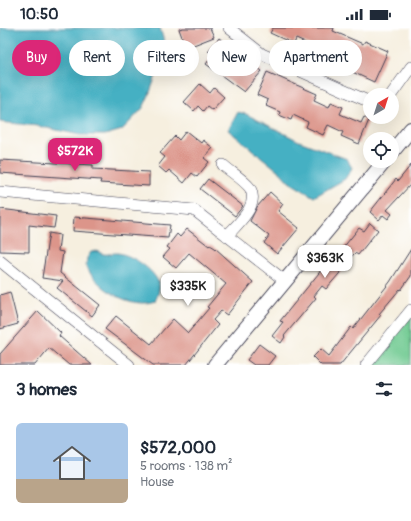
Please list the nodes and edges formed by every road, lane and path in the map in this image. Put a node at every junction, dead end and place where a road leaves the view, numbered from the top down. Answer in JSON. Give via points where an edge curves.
{"nodes":[{"id":1,"x":229,"y":28,"type":"edge"},
{"id":2,"x":411,"y":67,"type":"edge"},
{"id":3,"x":396,"y":88,"type":"edge"},
{"id":4,"x":363,"y":99,"type":"edge"},
{"id":5,"x":411,"y":129,"type":"edge"},
{"id":6,"x":399,"y":144,"type":"edge"},
{"id":7,"x":223,"y":166,"type":"dead end"},
{"id":8,"x":379,"y":168,"type":"edge"},
{"id":9,"x":0,"y":192,"type":"edge"},
{"id":10,"x":227,"y":236,"type":"junction"},
{"id":11,"x":0,"y":261,"type":"edge"},
{"id":12,"x":285,"y":281,"type":"junction"},
{"id":13,"x":411,"y":310,"type":"edge"},
{"id":14,"x":129,"y":365,"type":"edge"},
{"id":15,"x":215,"y":365,"type":"edge"},
{"id":16,"x":366,"y":365,"type":"edge"}],
"edges":[{"from":1,"to":4,"type":"street","via":[[262,54]]},
{"from":2,"to":3,"type":"street"},
{"from":5,"to":6,"type":"main road"},
{"from":7,"to":10,"type":"street","via":[[249,187],[251,193],[250,208]]},
{"from":8,"to":12,"type":"main road"},
{"from":9,"to":10,"type":"street","via":[[194,210]]},
{"from":10,"to":12,"type":"street"},
{"from":11,"to":14,"type":"street"},
{"from":12,"to":15,"type":"main road"},
{"from":13,"to":16,"type":"street"}]}
